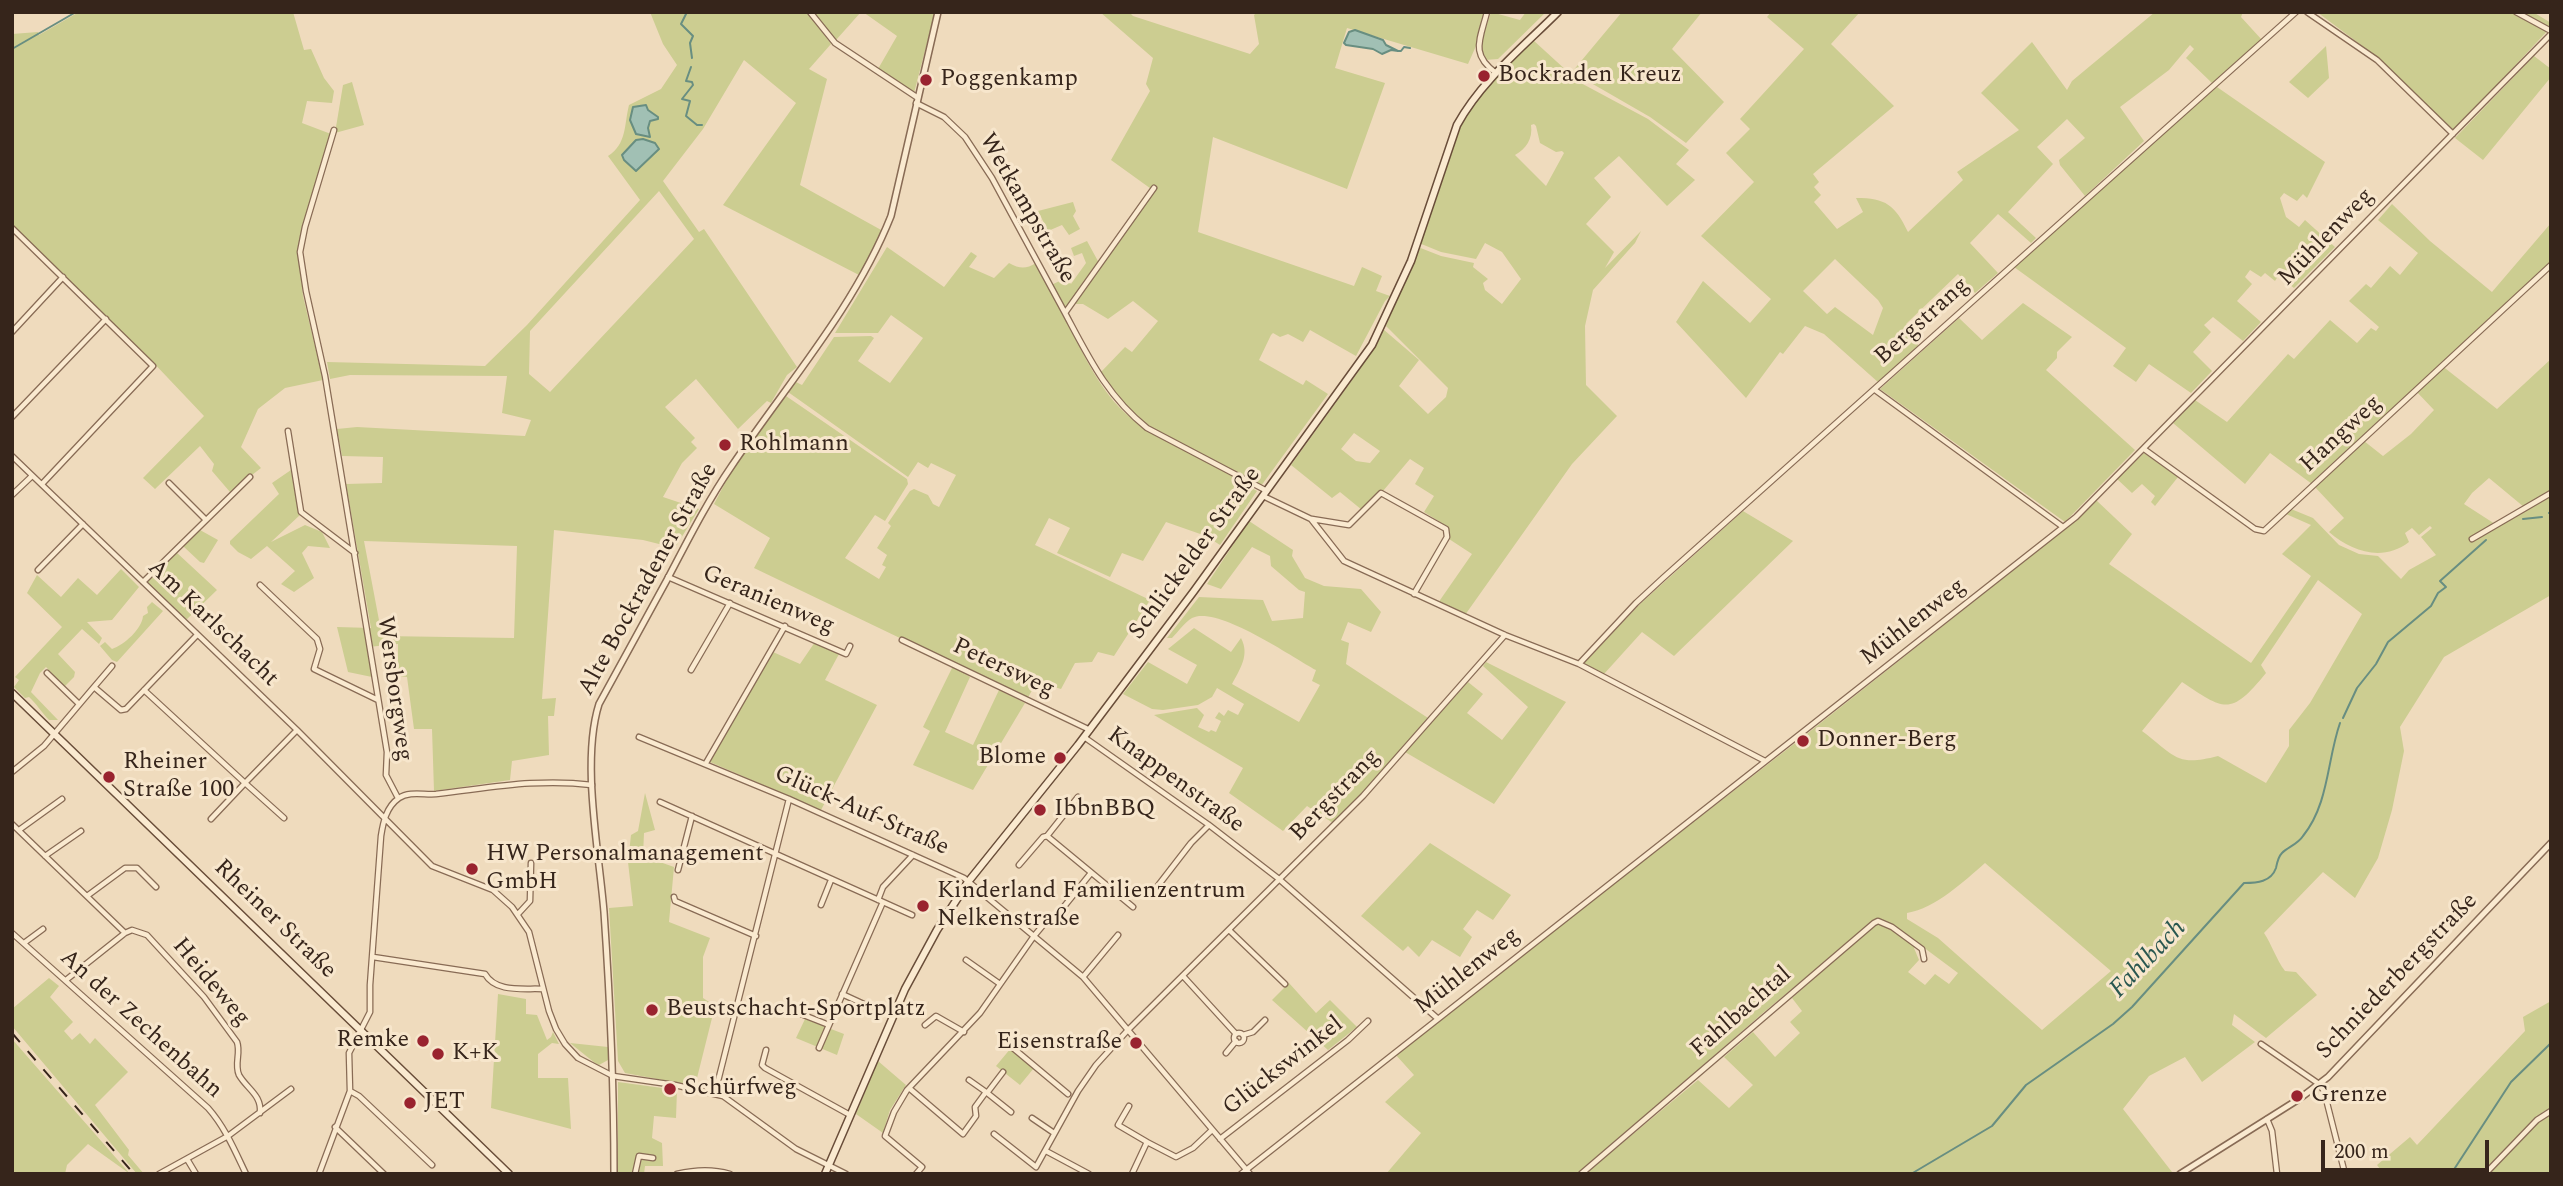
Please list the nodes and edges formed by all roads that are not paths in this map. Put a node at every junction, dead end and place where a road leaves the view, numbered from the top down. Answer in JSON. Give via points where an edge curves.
{"nodes":[{"id":1,"x":810,"y":12,"type":"edge"},
{"id":2,"x":938,"y":12,"type":"edge"},
{"id":3,"x":1487,"y":12,"type":"edge"},
{"id":4,"x":1558,"y":12,"type":"edge"},
{"id":5,"x":2296,"y":12,"type":"edge"},
{"id":6,"x":2307,"y":12,"type":"edge"},
{"id":7,"x":2516,"y":12,"type":"edge"},
{"id":8,"x":2551,"y":32,"type":"edge"},
{"id":9,"x":1496,"y":73,"type":"junction"},
{"id":10,"x":917,"y":101,"type":"junction"},
{"id":11,"x":334,"y":130,"type":"dead end"},
{"id":12,"x":2454,"y":134,"type":"junction"},
{"id":13,"x":1154,"y":188,"type":"dead end"},
{"id":14,"x":12,"y":228,"type":"edge"},
{"id":15,"x":2551,"y":265,"type":"edge"},
{"id":16,"x":63,"y":277,"type":"junction"},
{"id":17,"x":1065,"y":313,"type":"junction"},
{"id":18,"x":106,"y":319,"type":"junction"},
{"id":19,"x":12,"y":332,"type":"edge"},
{"id":20,"x":1875,"y":390,"type":"junction"},
{"id":21,"x":12,"y":416,"type":"edge"},
{"id":22,"x":288,"y":431,"type":"dead end"},
{"id":23,"x":2144,"y":449,"type":"junction"},
{"id":24,"x":12,"y":456,"type":"edge"},
{"id":25,"x":32,"y":476,"type":"junction"},
{"id":26,"x":250,"y":477,"type":"dead end"},
{"id":27,"x":169,"y":483,"type":"dead end"},
{"id":28,"x":41,"y":484,"type":"junction"},
{"id":29,"x":1265,"y":493,"type":"junction"},
{"id":30,"x":2551,"y":493,"type":"edge"},
{"id":31,"x":12,"y":495,"type":"edge"},
{"id":32,"x":205,"y":519,"type":"junction"},
{"id":33,"x":1311,"y":519,"type":"junction"},
{"id":34,"x":83,"y":524,"type":"junction"},
{"id":35,"x":2063,"y":527,"type":"junction"},
{"id":36,"x":2472,"y":539,"type":"dead end"},
{"id":37,"x":355,"y":552,"type":"junction"},
{"id":38,"x":38,"y":570,"type":"dead end"},
{"id":39,"x":668,"y":576,"type":"junction"},
{"id":40,"x":143,"y":582,"type":"junction"},
{"id":41,"x":260,"y":585,"type":"dead end"},
{"id":42,"x":1414,"y":594,"type":"junction"},
{"id":43,"x":730,"y":603,"type":"junction"},
{"id":44,"x":785,"y":626,"type":"junction"},
{"id":45,"x":197,"y":635,"type":"junction"},
{"id":46,"x":1505,"y":635,"type":"junction"},
{"id":47,"x":902,"y":640,"type":"dead end"},
{"id":48,"x":850,"y":646,"type":"dead end"},
{"id":49,"x":1579,"y":664,"type":"junction"},
{"id":50,"x":112,"y":666,"type":"dead end"},
{"id":51,"x":691,"y":670,"type":"dead end"},
{"id":52,"x":47,"y":673,"type":"dead end"},
{"id":53,"x":94,"y":687,"type":"junction"},
{"id":54,"x":144,"y":690,"type":"junction"},
{"id":55,"x":12,"y":694,"type":"edge"},
{"id":56,"x":379,"y":700,"type":"junction"},
{"id":57,"x":79,"y":704,"type":"junction"},
{"id":58,"x":297,"y":730,"type":"junction"},
{"id":59,"x":1090,"y":730,"type":"junction"},
{"id":60,"x":55,"y":733,"type":"junction"},
{"id":61,"x":639,"y":737,"type":"dead end"},
{"id":62,"x":1084,"y":737,"type":"junction"},
{"id":63,"x":1766,"y":761,"type":"junction"},
{"id":64,"x":706,"y":763,"type":"junction"},
{"id":65,"x":12,"y":772,"type":"edge"},
{"id":66,"x":245,"y":783,"type":"junction"},
{"id":67,"x":592,"y":785,"type":"junction"},
{"id":68,"x":1078,"y":797,"type":"dead end"},
{"id":69,"x":398,"y":798,"type":"junction"},
{"id":70,"x":62,"y":799,"type":"dead end"},
{"id":71,"x":789,"y":799,"type":"junction"},
{"id":72,"x":660,"y":802,"type":"dead end"},
{"id":73,"x":692,"y":816,"type":"junction"},
{"id":74,"x":284,"y":818,"type":"dead end"},
{"id":75,"x":211,"y":819,"type":"dead end"},
{"id":76,"x":384,"y":820,"type":"junction"},
{"id":77,"x":12,"y":824,"type":"edge"},
{"id":78,"x":1209,"y":825,"type":"junction"},
{"id":79,"x":19,"y":830,"type":"junction"},
{"id":80,"x":81,"y":831,"type":"dead end"},
{"id":81,"x":1047,"y":836,"type":"junction"},
{"id":82,"x":2551,"y":844,"type":"edge"},
{"id":83,"x":775,"y":855,"type":"junction"},
{"id":84,"x":913,"y":855,"type":"junction"},
{"id":85,"x":46,"y":856,"type":"junction"},
{"id":86,"x":531,"y":863,"type":"dead end"},
{"id":87,"x":1019,"y":865,"type":"dead end"},
{"id":88,"x":678,"y":870,"type":"dead end"},
{"id":89,"x":1091,"y":873,"type":"junction"},
{"id":90,"x":1279,"y":879,"type":"junction"},
{"id":91,"x":831,"y":880,"type":"junction"},
{"id":92,"x":968,"y":882,"type":"junction"},
{"id":93,"x":156,"y":887,"type":"dead end"},
{"id":94,"x":87,"y":896,"type":"junction"},
{"id":95,"x":1150,"y":896,"type":"dead end"},
{"id":96,"x":674,"y":897,"type":"dead end"},
{"id":97,"x":881,"y":901,"type":"junction"},
{"id":98,"x":821,"y":905,"type":"dead end"},
{"id":99,"x":1133,"y":907,"type":"dead end"},
{"id":100,"x":518,"y":914,"type":"junction"},
{"id":101,"x":912,"y":915,"type":"dead end"},
{"id":102,"x":43,"y":929,"type":"dead end"},
{"id":103,"x":1229,"y":930,"type":"junction"},
{"id":104,"x":12,"y":933,"type":"edge"},
{"id":105,"x":125,"y":933,"type":"junction"},
{"id":106,"x":1118,"y":935,"type":"dead end"},
{"id":107,"x":756,"y":936,"type":"junction"},
{"id":108,"x":1034,"y":936,"type":"junction"},
{"id":109,"x":24,"y":943,"type":"junction"},
{"id":110,"x":373,"y":957,"type":"junction"},
{"id":111,"x":1924,"y":959,"type":"dead end"},
{"id":112,"x":966,"y":960,"type":"dead end"},
{"id":113,"x":1183,"y":976,"type":"junction"},
{"id":114,"x":1083,"y":977,"type":"junction"},
{"id":115,"x":66,"y":981,"type":"junction"},
{"id":116,"x":1000,"y":984,"type":"junction"},
{"id":117,"x":1285,"y":984,"type":"dead end"},
{"id":118,"x":543,"y":989,"type":"junction"},
{"id":119,"x":842,"y":994,"type":"junction"},
{"id":120,"x":868,"y":1006,"type":"dead end"},
{"id":121,"x":801,"y":1014,"type":"dead end"},
{"id":122,"x":1437,"y":1018,"type":"junction"},
{"id":123,"x":1265,"y":1020,"type":"dead end"},
{"id":124,"x":1368,"y":1021,"type":"dead end"},
{"id":125,"x":829,"y":1024,"type":"junction"},
{"id":126,"x":925,"y":1025,"type":"dead end"},
{"id":127,"x":360,"y":1030,"type":"junction"},
{"id":128,"x":1127,"y":1031,"type":"junction"},
{"id":129,"x":964,"y":1032,"type":"junction"},
{"id":130,"x":1236,"y":1034,"type":"junction"},
{"id":131,"x":1243,"y":1035,"type":"junction"},
{"id":132,"x":1236,"y":1041,"type":"junction"},
{"id":133,"x":1007,"y":1043,"type":"dead end"},
{"id":134,"x":2261,"y":1044,"type":"dead end"},
{"id":135,"x":819,"y":1048,"type":"dead end"},
{"id":136,"x":766,"y":1049,"type":"dead end"},
{"id":137,"x":1226,"y":1053,"type":"dead end"},
{"id":138,"x":1003,"y":1072,"type":"dead end"},
{"id":139,"x":613,"y":1076,"type":"junction"},
{"id":140,"x":970,"y":1080,"type":"dead end"},
{"id":141,"x":2319,"y":1084,"type":"junction"},
{"id":142,"x":909,"y":1088,"type":"junction"},
{"id":143,"x":291,"y":1089,"type":"dead end"},
{"id":144,"x":350,"y":1091,"type":"junction"},
{"id":145,"x":1078,"y":1091,"type":"junction"},
{"id":146,"x":715,"y":1093,"type":"junction"},
{"id":147,"x":987,"y":1093,"type":"junction"},
{"id":148,"x":1068,"y":1094,"type":"junction"},
{"id":149,"x":1071,"y":1103,"type":"junction"},
{"id":150,"x":1129,"y":1106,"type":"dead end"},
{"id":151,"x":2551,"y":1111,"type":"edge"},
{"id":152,"x":1012,"y":1112,"type":"dead end"},
{"id":153,"x":260,"y":1113,"type":"junction"},
{"id":154,"x":850,"y":1115,"type":"junction"},
{"id":155,"x":1032,"y":1118,"type":"dead end"},
{"id":156,"x":2267,"y":1119,"type":"junction"},
{"id":157,"x":335,"y":1127,"type":"junction"},
{"id":158,"x":1212,"y":1130,"type":"junction"},
{"id":159,"x":1054,"y":1133,"type":"junction"},
{"id":160,"x":994,"y":1134,"type":"dead end"},
{"id":161,"x":228,"y":1136,"type":"junction"},
{"id":162,"x":1220,"y":1139,"type":"junction"},
{"id":163,"x":1147,"y":1142,"type":"junction"},
{"id":164,"x":1046,"y":1150,"type":"junction"},
{"id":165,"x":653,"y":1158,"type":"dead end"},
{"id":166,"x":187,"y":1159,"type":"junction"},
{"id":167,"x":432,"y":1165,"type":"dead end"},
{"id":168,"x":827,"y":1170,"type":"edge"},
{"id":169,"x":1245,"y":1172,"type":"edge"},
{"id":170,"x":159,"y":1174,"type":"edge"},
{"id":171,"x":196,"y":1174,"type":"edge"},
{"id":172,"x":246,"y":1174,"type":"edge"},
{"id":173,"x":318,"y":1174,"type":"edge"},
{"id":174,"x":384,"y":1174,"type":"edge"},
{"id":175,"x":509,"y":1174,"type":"edge"},
{"id":176,"x":614,"y":1174,"type":"edge"},
{"id":177,"x":635,"y":1174,"type":"edge"},
{"id":178,"x":677,"y":1174,"type":"edge"},
{"id":179,"x":730,"y":1174,"type":"edge"},
{"id":180,"x":846,"y":1174,"type":"edge"},
{"id":181,"x":916,"y":1174,"type":"edge"},
{"id":182,"x":1089,"y":1174,"type":"edge"},
{"id":183,"x":1132,"y":1174,"type":"edge"},
{"id":184,"x":1581,"y":1174,"type":"edge"},
{"id":185,"x":2180,"y":1174,"type":"edge"},
{"id":186,"x":2277,"y":1174,"type":"edge"},
{"id":187,"x":2345,"y":1174,"type":"edge"},
{"id":188,"x":2485,"y":1174,"type":"edge"}],
"edges":[{"from":1,"to":10,"type":"street","via":[[835,43]]},
{"from":2,"to":10,"type":"street","name":"Alte Bockradener Straße"},
{"from":3,"to":9,"type":"street","via":[[1478,46],[1485,65]]},
{"from":4,"to":9,"type":"main road","name":"Schlickelder Straße"},
{"from":5,"to":20,"type":"street","name":"Bergstrang"},
{"from":6,"to":12,"type":"street","via":[[2377,60]]},
{"from":7,"to":8,"type":"street"},
{"from":8,"to":12,"type":"street","name":"Mühlenweg"},
{"from":9,"to":29,"type":"main road","name":"Schlickelder Straße","via":[[1457,125],[1411,261],[1377,335]]},
{"from":10,"to":17,"type":"street","name":"Wetkampstraße","via":[[965,137]]},
{"from":10,"to":39,"type":"street","name":"Alte Bockradener Straße","via":[[891,216],[864,272],[721,482]]},
{"from":11,"to":37,"type":"street","name":"Wersborgweg","via":[[300,252]]},
{"from":12,"to":23,"type":"street","name":"Mühlenweg"},
{"from":13,"to":17,"type":"street","name":"Wetkampstraße"},
{"from":14,"to":16,"type":"street"},
{"from":15,"to":23,"type":"street","name":"Hangweg","via":[[2264,531]]},
{"from":16,"to":18,"type":"street"},
{"from":16,"to":19,"type":"street"},
{"from":17,"to":29,"type":"street","name":"Wetkampstraße","via":[[1093,366],[1130,415]]},
{"from":18,"to":21,"type":"street"},
{"from":18,"to":28,"type":"street","via":[[153,366]]},
{"from":20,"to":35,"type":"street"},
{"from":20,"to":49,"type":"street","name":"Bergstrang","via":[[1636,603]]},
{"from":22,"to":37,"type":"street","via":[[301,512]]},
{"from":23,"to":35,"type":"street","name":"Mühlenweg"},
{"from":24,"to":25,"type":"street","name":"Am Karlschacht"},
{"from":25,"to":28,"type":"street","name":"Am Karlschacht"},
{"from":25,"to":31,"type":"street"},
{"from":26,"to":32,"type":"street"},
{"from":27,"to":32,"type":"street"},
{"from":28,"to":34,"type":"street","name":"Am Karlschacht"},
{"from":29,"to":33,"type":"street","name":"Wetkampstraße"},
{"from":29,"to":59,"type":"main road","name":"Schlickelder Straße"},
{"from":30,"to":36,"type":"street"},
{"from":32,"to":40,"type":"street"},
{"from":33,"to":42,"type":"street","via":[[1344,561]]},
{"from":33,"to":42,"type":"street","via":[[1349,525],[1381,493],[1446,529],[1447,537]]},
{"from":34,"to":38,"type":"street"},
{"from":34,"to":40,"type":"street","name":"Am Karlschacht"},
{"from":35,"to":63,"type":"street","name":"Mühlenweg"},
{"from":37,"to":56,"type":"street","name":"Wersborgweg"},
{"from":39,"to":43,"type":"street","name":"Geranienweg"},
{"from":39,"to":67,"type":"street","name":"Alte Bockradener Straße","via":[[599,704],[593,727]]},
{"from":40,"to":45,"type":"street","name":"Am Karlschacht"},
{"from":41,"to":56,"type":"street","via":[[317,639],[320,649],[314,669]]},
{"from":42,"to":46,"type":"street"},
{"from":43,"to":44,"type":"street","name":"Geranienweg"},
{"from":43,"to":51,"type":"street"},
{"from":44,"to":48,"type":"street","name":"Geranienweg","via":[[846,654]]},
{"from":44,"to":64,"type":"street"},
{"from":45,"to":54,"type":"street"},
{"from":45,"to":58,"type":"street","name":"Am Karlschacht"},
{"from":46,"to":49,"type":"street"},
{"from":46,"to":90,"type":"street","name":"Bergstrang","via":[[1363,796]]},
{"from":47,"to":59,"type":"street","name":"Petersweg"},
{"from":49,"to":63,"type":"street"},
{"from":50,"to":53,"type":"street"},
{"from":52,"to":57,"type":"street"},
{"from":53,"to":54,"type":"street","via":[[123,710]]},
{"from":53,"to":57,"type":"street"},
{"from":54,"to":66,"type":"street"},
{"from":55,"to":60,"type":"main road","name":"Rheiner Straße"},
{"from":56,"to":69,"type":"street","name":"Wersborgweg","via":[[386,775]]},
{"from":57,"to":60,"type":"street"},
{"from":58,"to":66,"type":"street"},
{"from":58,"to":76,"type":"street","name":"Am Karlschacht"},
{"from":59,"to":62,"type":"main road","name":"Schlickelder Straße"},
{"from":60,"to":65,"type":"street"},
{"from":60,"to":127,"type":"main road","name":"Rheiner Straße"},
{"from":61,"to":64,"type":"street","name":"Glück-Auf-Straße"},
{"from":62,"to":78,"type":"street","name":"Knappenstraße"},
{"from":62,"to":92,"type":"main road","name":"Schlickelder Straße"},
{"from":63,"to":122,"type":"street","name":"Mühlenweg"},
{"from":64,"to":71,"type":"street","name":"Glück-Auf-Straße"},
{"from":66,"to":74,"type":"street"},
{"from":66,"to":75,"type":"street"},
{"from":67,"to":69,"type":"street","via":[[510,783]]},
{"from":67,"to":139,"type":"street","name":"Alte Bockradener Straße"},
{"from":68,"to":81,"type":"street"},
{"from":69,"to":76,"type":"street","name":"Wersborgweg"},
{"from":70,"to":79,"type":"street"},
{"from":71,"to":83,"type":"street"},
{"from":71,"to":84,"type":"street","name":"Glück-Auf-Straße"},
{"from":72,"to":73,"type":"street"},
{"from":73,"to":83,"type":"street"},
{"from":73,"to":88,"type":"street"},
{"from":76,"to":100,"type":"street","name":"Am Karlschacht","via":[[432,866],[493,890]]},
{"from":76,"to":110,"type":"street","name":"Wersborgweg"},
{"from":77,"to":79,"type":"street","name":"Heideweg"},
{"from":78,"to":90,"type":"street","name":"Knappenstraße"},
{"from":78,"to":95,"type":"street"},
{"from":79,"to":85,"type":"street","name":"Heideweg"},
{"from":80,"to":85,"type":"street"},
{"from":81,"to":87,"type":"street"},
{"from":81,"to":89,"type":"street"},
{"from":82,"to":141,"type":"street","name":"Schniederbergstraße"},
{"from":83,"to":91,"type":"street"},
{"from":83,"to":107,"type":"street"},
{"from":84,"to":92,"type":"street","name":"Glück-Auf-Straße"},
{"from":84,"to":97,"type":"street","via":[[884,887]]},
{"from":85,"to":94,"type":"street","name":"Heideweg"},
{"from":86,"to":100,"type":"street","via":[[530,901]]},
{"from":89,"to":99,"type":"street"},
{"from":89,"to":108,"type":"street"},
{"from":90,"to":103,"type":"street","name":"Bergstrang"},
{"from":90,"to":122,"type":"street","name":"Knappenstraße"},
{"from":91,"to":97,"type":"street"},
{"from":91,"to":98,"type":"street"},
{"from":92,"to":108,"type":"street","name":"Glück-Auf-Straße"},
{"from":92,"to":154,"type":"main road","name":"Schlickelder Straße","via":[[905,989]]},
{"from":93,"to":94,"type":"street","via":[[137,868],[125,867]]},
{"from":94,"to":105,"type":"street","name":"Heideweg"},
{"from":96,"to":107,"type":"street"},
{"from":97,"to":101,"type":"street"},
{"from":97,"to":119,"type":"street"},
{"from":100,"to":118,"type":"street","via":[[528,932]]},
{"from":102,"to":109,"type":"street","name":"An der Zechenbahn"},
{"from":103,"to":113,"type":"street","name":"Bergstrang"},
{"from":103,"to":117,"type":"street"},
{"from":104,"to":109,"type":"street","name":"An der Zechenbahn"},
{"from":105,"to":115,"type":"street"},
{"from":105,"to":153,"type":"street","name":"Heideweg","via":[[132,930],[147,935],[225,1024],[240,1050],[239,1074],[260,1101]]},
{"from":106,"to":114,"type":"street"},
{"from":107,"to":146,"type":"street"},
{"from":108,"to":114,"type":"street","name":"Glück-Auf-Straße"},
{"from":108,"to":116,"type":"street"},
{"from":109,"to":115,"type":"street","name":"An der Zechenbahn"},
{"from":110,"to":118,"type":"street","via":[[485,974],[498,987]]},
{"from":110,"to":127,"type":"street","name":"Wersborgweg","via":[[370,1012]]},
{"from":111,"to":184,"type":"street","name":"Fahlbachtal","via":[[1922,949],[1892,927],[1874,923]]},
{"from":112,"to":116,"type":"street"},
{"from":113,"to":128,"type":"street","name":"Bergstrang"},
{"from":113,"to":130,"type":"street"},
{"from":114,"to":128,"type":"street","name":"Glück-Auf-Straße"},
{"from":115,"to":161,"type":"street","name":"An der Zechenbahn","via":[[208,1108]]},
{"from":116,"to":129,"type":"street"},
{"from":118,"to":139,"type":"street","via":[[565,1044],[578,1058]]},
{"from":119,"to":120,"type":"street"},
{"from":119,"to":125,"type":"street"},
{"from":121,"to":125,"type":"street"},
{"from":122,"to":169,"type":"street","name":"Mühlenweg"},
{"from":123,"to":131,"type":"street"},
{"from":124,"to":162,"type":"street","name":"Glückswinkel"},
{"from":125,"to":135,"type":"street"},
{"from":126,"to":129,"type":"street","via":[[936,1016]]},
{"from":127,"to":144,"type":"street","name":"Wersborgweg","via":[[349,1052]]},
{"from":127,"to":175,"type":"main road","name":"Rheiner Straße"},
{"from":128,"to":145,"type":"street"},
{"from":128,"to":158,"type":"street","name":"Glück-Auf-Straße"},
{"from":129,"to":142,"type":"street"},
{"from":130,"to":131,"type":"street"},
{"from":130,"to":132,"type":"street"},
{"from":131,"to":132,"type":"street","via":[[1243,1041]]},
{"from":132,"to":137,"type":"street"},
{"from":133,"to":148,"type":"street"},
{"from":134,"to":141,"type":"street","name":"Schniederbergstraße"},
{"from":136,"to":154,"type":"street","via":[[765,1068]]},
{"from":138,"to":147,"type":"street"},
{"from":139,"to":146,"type":"street"},
{"from":139,"to":176,"type":"street","name":"Alte Bockradener Straße"},
{"from":140,"to":147,"type":"street"},
{"from":141,"to":156,"type":"street"},
{"from":141,"to":187,"type":"street"},
{"from":142,"to":147,"type":"street","via":[[963,1134]]},
{"from":142,"to":181,"type":"street","via":[[885,1136],[922,1167]]},
{"from":143,"to":153,"type":"street","name":"An der Zechenbahn"},
{"from":144,"to":157,"type":"street"},
{"from":144,"to":167,"type":"street"},
{"from":145,"to":148,"type":"street"},
{"from":145,"to":149,"type":"street"},
{"from":146,"to":168,"type":"street","via":[[733,1101]]},
{"from":147,"to":152,"type":"street"},
{"from":148,"to":149,"type":"street"},
{"from":149,"to":159,"type":"street"},
{"from":150,"to":163,"type":"street","via":[[1118,1125]]},
{"from":151,"to":188,"type":"street"},
{"from":153,"to":161,"type":"street","name":"An der Zechenbahn"},
{"from":154,"to":168,"type":"main road","name":"Schlickelder Straße"},
{"from":155,"to":159,"type":"street"},
{"from":156,"to":185,"type":"street"},
{"from":156,"to":186,"type":"street"},
{"from":157,"to":173,"type":"street"},
{"from":157,"to":174,"type":"street"},
{"from":158,"to":162,"type":"street","name":"Glück-Auf-Straße"},
{"from":158,"to":163,"type":"street","via":[[1176,1157]]},
{"from":159,"to":164,"type":"street"},
{"from":160,"to":164,"type":"street","via":[[1036,1167]]},
{"from":161,"to":166,"type":"street","name":"An der Zechenbahn"},
{"from":161,"to":172,"type":"street","name":"An der Zechenbahn"},
{"from":162,"to":169,"type":"street","name":"Glück-Auf-Straße"},
{"from":163,"to":183,"type":"street"},
{"from":164,"to":182,"type":"street"},
{"from":165,"to":177,"type":"street","via":[[639,1156]]},
{"from":166,"to":170,"type":"street","name":"An der Zechenbahn"},
{"from":166,"to":171,"type":"street"},
{"from":168,"to":180,"type":"street"},
{"from":178,"to":179,"type":"street","via":[[696,1170]]}]}
